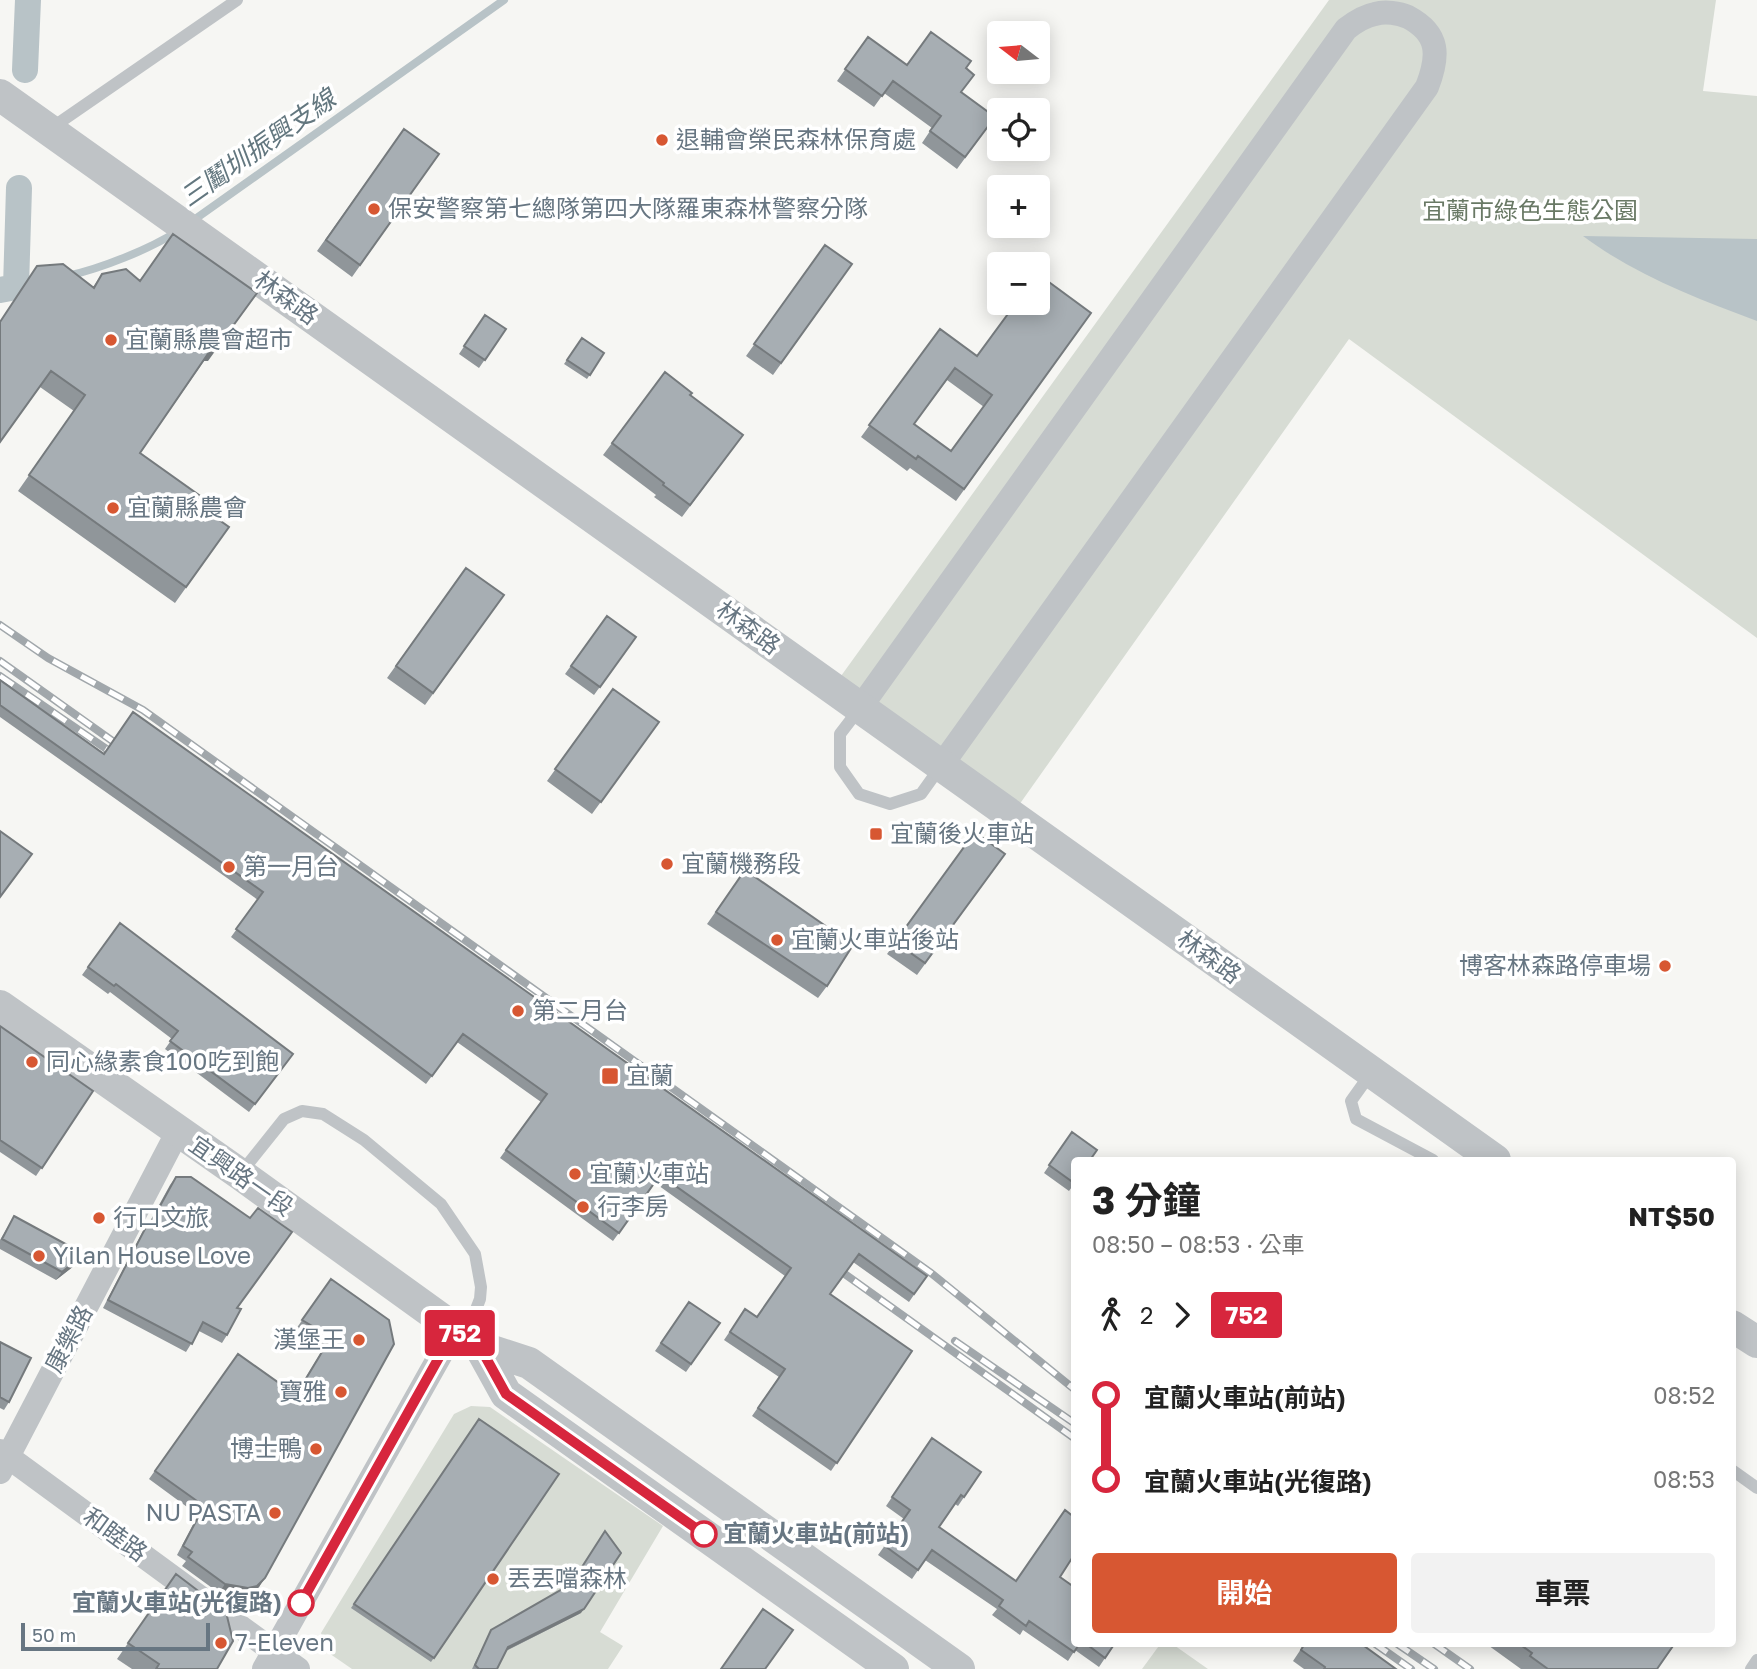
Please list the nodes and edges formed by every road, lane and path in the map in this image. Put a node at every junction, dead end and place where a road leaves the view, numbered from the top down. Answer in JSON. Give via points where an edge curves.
{"nodes":[{"id":1,"x":237,"y":0,"type":"edge"},
{"id":2,"x":0,"y":95,"type":"edge"},
{"id":3,"x":48,"y":131,"type":"junction"},
{"id":4,"x":860,"y":708,"type":"junction"},
{"id":5,"x":941,"y":766,"type":"junction"},
{"id":6,"x":0,"y":1006,"type":"edge"},
{"id":7,"x":1371,"y":1073,"type":"junction"},
{"id":8,"x":178,"y":1131,"type":"junction"},
{"id":9,"x":1427,"y":1157,"type":"edge"},
{"id":10,"x":1491,"y":1157,"type":"edge"},
{"id":11,"x":240,"y":1174,"type":"junction"},
{"id":12,"x":1736,"y":1329,"type":"edge"},
{"id":13,"x":467,"y":1338,"type":"junction"},
{"id":14,"x":1757,"y":1342,"type":"edge"},
{"id":15,"x":3,"y":1460,"type":"edge"},
{"id":16,"x":1736,"y":1473,"type":"edge"},
{"id":17,"x":1757,"y":1488,"type":"edge"},
{"id":18,"x":269,"y":1660,"type":"edge"},
{"id":19,"x":1757,"y":1660,"type":"edge"},
{"id":20,"x":298,"y":1669,"type":"edge"},
{"id":21,"x":893,"y":1669,"type":"edge"},
{"id":22,"x":959,"y":1669,"type":"edge"},
{"id":23,"x":1751,"y":1669,"type":"edge"}],
"edges":[{"from":1,"to":3,"type":"lane"},
{"from":2,"to":3,"type":"street","name":"林森路"},
{"from":3,"to":4,"type":"street","name":"林森路"},
{"from":4,"to":5,"type":"street","name":"林森路"},
{"from":4,"to":5,"type":"lane","via":[[840,734],[840,767],[859,794],[890,804],[921,794]]},
{"from":4,"to":5,"type":"street","via":[[1346,29],[1379,12],[1402,14],[1419,23],[1432,37],[1435,53],[1427,87]]},
{"from":5,"to":7,"type":"street","name":"林森路"},
{"from":6,"to":8,"type":"street","name":"宜興路一段"},
{"from":7,"to":9,"type":"lane","via":[[1351,1101],[1356,1119]]},
{"from":7,"to":10,"type":"street","name":"林森路"},
{"from":8,"to":11,"type":"street","name":"宜興路一段"},
{"from":8,"to":15,"type":"street","name":"康樂路"},
{"from":11,"to":13,"type":"street","name":"宜興路一段"},
{"from":11,"to":13,"type":"lane","via":[[284,1119],[302,1111],[323,1114],[364,1140],[441,1204],[475,1254],[480,1299]]},
{"from":12,"to":14,"type":"street"},
{"from":13,"to":18,"type":"street"},
{"from":13,"to":21,"type":"street","name":"宜興路一段","via":[[506,1394]]},
{"from":13,"to":22,"type":"street","name":"宜興路一段","via":[[528,1363]]},
{"from":15,"to":18,"type":"street","name":"和睦路"},
{"from":16,"to":17,"type":"lane"},
{"from":18,"to":20,"type":"street","name":"和睦路"},
{"from":19,"to":23,"type":"lane"}]}
